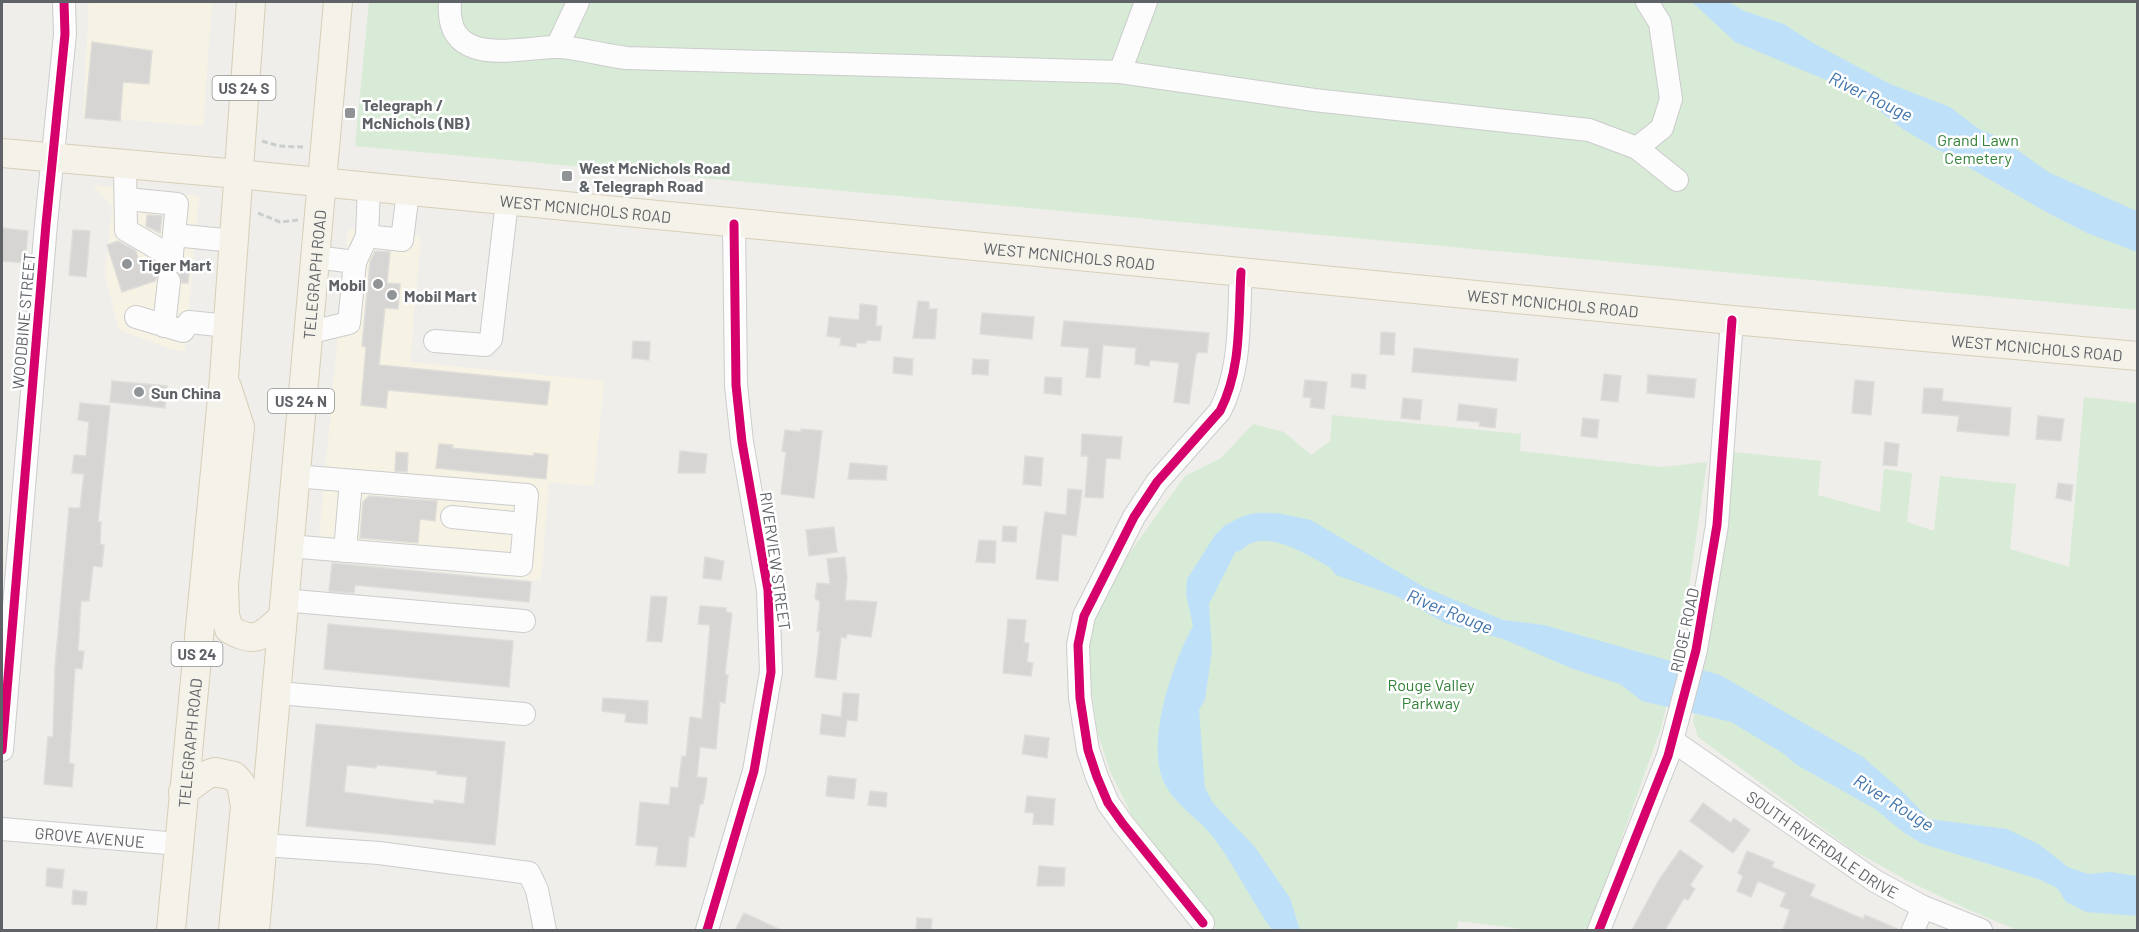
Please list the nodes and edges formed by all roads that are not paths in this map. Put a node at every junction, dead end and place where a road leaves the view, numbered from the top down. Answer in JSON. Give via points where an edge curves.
{"nodes":[{"id":1,"x":64,"y":2,"type":"edge"},
{"id":2,"x":251,"y":2,"type":"edge"},
{"id":3,"x":322,"y":2,"type":"edge"},
{"id":4,"x":338,"y":2,"type":"edge"},
{"id":5,"x":450,"y":2,"type":"edge"},
{"id":6,"x":578,"y":2,"type":"edge"},
{"id":7,"x":1146,"y":2,"type":"edge"},
{"id":8,"x":1647,"y":2,"type":"edge"},
{"id":9,"x":557,"y":47,"type":"junction"},
{"id":10,"x":1120,"y":72,"type":"junction"},
{"id":11,"x":332,"y":74,"type":"junction"},
{"id":12,"x":1637,"y":148,"type":"junction"},
{"id":13,"x":2,"y":153,"type":"edge"},
{"id":14,"x":52,"y":158,"type":"junction"},
{"id":15,"x":125,"y":165,"type":"junction"},
{"id":16,"x":238,"y":174,"type":"junction"},
{"id":17,"x":1677,"y":180,"type":"dead end"},
{"id":18,"x":323,"y":183,"type":"junction"},
{"id":19,"x":369,"y":188,"type":"junction"},
{"id":20,"x":408,"y":192,"type":"junction"},
{"id":21,"x":127,"y":199,"type":"junction"},
{"id":22,"x":507,"y":201,"type":"junction"},
{"id":23,"x":734,"y":224,"type":"junction"},
{"id":24,"x":367,"y":236,"type":"junction"},
{"id":25,"x":234,"y":241,"type":"junction"},
{"id":26,"x":315,"y":257,"type":"junction"},
{"id":27,"x":171,"y":259,"type":"junction"},
{"id":28,"x":354,"y":262,"type":"junction"},
{"id":29,"x":1242,"y":272,"type":"junction"},
{"id":30,"x":136,"y":318,"type":"dead end"},
{"id":31,"x":1732,"y":320,"type":"junction"},
{"id":32,"x":164,"y":326,"type":"junction"},
{"id":33,"x":228,"y":326,"type":"junction"},
{"id":34,"x":307,"y":333,"type":"junction"},
{"id":35,"x":435,"y":341,"type":"dead end"},
{"id":36,"x":2138,"y":356,"type":"edge"},
{"id":37,"x":224,"y":377,"type":"junction"},
{"id":38,"x":294,"y":476,"type":"junction"},
{"id":39,"x":351,"y":481,"type":"junction"},
{"id":40,"x":452,"y":516,"type":"dead end"},
{"id":41,"x":524,"y":524,"type":"junction"},
{"id":42,"x":288,"y":546,"type":"junction"},
{"id":43,"x":345,"y":551,"type":"junction"},
{"id":44,"x":282,"y":609,"type":"junction"},
{"id":45,"x":524,"y":621,"type":"dead end"},
{"id":46,"x":278,"y":693,"type":"junction"},
{"id":47,"x":524,"y":714,"type":"dead end"},
{"id":48,"x":1675,"y":735,"type":"junction"},
{"id":49,"x":2,"y":750,"type":"edge"},
{"id":50,"x":183,"y":792,"type":"junction"},
{"id":51,"x":2,"y":829,"type":"edge"},
{"id":52,"x":179,"y":844,"type":"junction"},
{"id":53,"x":263,"y":845,"type":"junction"},
{"id":54,"x":1923,"y":907,"type":"junction"},
{"id":55,"x":1203,"y":922,"type":"dead end"},
{"id":56,"x":171,"y":930,"type":"edge"},
{"id":57,"x":233,"y":930,"type":"edge"},
{"id":58,"x":255,"y":930,"type":"edge"},
{"id":59,"x":545,"y":930,"type":"edge"},
{"id":60,"x":707,"y":930,"type":"edge"},
{"id":61,"x":1599,"y":930,"type":"edge"},
{"id":62,"x":1913,"y":930,"type":"edge"},
{"id":63,"x":1981,"y":930,"type":"edge"}],
"edges":[{"from":1,"to":14,"type":"street","name":"WOODBINE STREET","via":[[65,34]]},
{"from":2,"to":16,"type":"main road","name":"TELEGRAPH ROAD","number":"US 24 S"},
{"from":3,"to":11,"type":"main road","name":"TELEGRAPH ROAD"},
{"from":4,"to":11,"type":"main road","name":"TELEGRAPH ROAD"},
{"from":5,"to":9,"type":"street","via":[[449,17],[456,35],[473,49],[524,51]]},
{"from":6,"to":9,"type":"street"},
{"from":7,"to":10,"type":"street"},
{"from":8,"to":12,"type":"street","via":[[1660,23],[1671,99],[1662,128]]},
{"from":9,"to":10,"type":"street","via":[[627,58]]},
{"from":10,"to":12,"type":"street","via":[[1314,100],[1589,130]]},
{"from":11,"to":18,"type":"main road","name":"TELEGRAPH ROAD","number":"US 24 N"},
{"from":12,"to":17,"type":"street"},
{"from":13,"to":14,"type":"main road","name":"WEST MCNICHOLS ROAD"},
{"from":14,"to":15,"type":"main road","name":"WEST MCNICHOLS ROAD"},
{"from":14,"to":49,"type":"street","name":"WOODBINE STREET"},
{"from":15,"to":16,"type":"main road","name":"WEST MCNICHOLS ROAD"},
{"from":15,"to":21,"type":"street"},
{"from":16,"to":18,"type":"main road","name":"WEST MCNICHOLS ROAD"},
{"from":16,"to":25,"type":"main road","name":"TELEGRAPH ROAD","number":"US 24 S"},
{"from":18,"to":19,"type":"main road","name":"WEST MCNICHOLS ROAD"},
{"from":18,"to":26,"type":"main road","name":"TELEGRAPH ROAD","number":"US 24 N"},
{"from":19,"to":20,"type":"main road","name":"WEST MCNICHOLS ROAD"},
{"from":19,"to":24,"type":"street"},
{"from":20,"to":22,"type":"main road","name":"WEST MCNICHOLS ROAD"},
{"from":20,"to":24,"type":"street","via":[[402,240]]},
{"from":21,"to":27,"type":"street","via":[[126,230]]},
{"from":21,"to":27,"type":"street","via":[[177,204]]},
{"from":22,"to":23,"type":"main road","name":"WEST MCNICHOLS ROAD"},
{"from":22,"to":35,"type":"street","via":[[491,339],[485,345]]},
{"from":23,"to":29,"type":"main road","name":"WEST MCNICHOLS ROAD"},
{"from":23,"to":60,"type":"street","name":"RIVERVIEW STREET","via":[[736,385],[768,590],[772,662],[754,771]]},
{"from":24,"to":28,"type":"street"},
{"from":25,"to":27,"type":"street"},
{"from":25,"to":33,"type":"main road","name":"TELEGRAPH ROAD","number":"US 24 S"},
{"from":26,"to":28,"type":"street"},
{"from":26,"to":34,"type":"main road","name":"TELEGRAPH ROAD","number":"US 24 N"},
{"from":27,"to":32,"type":"street"},
{"from":28,"to":34,"type":"street","via":[[349,323]]},
{"from":29,"to":31,"type":"main road","name":"WEST MCNICHOLS ROAD"},
{"from":29,"to":55,"type":"street","via":[[1238,356],[1227,397],[1220,411],[1157,482],[1134,517],[1084,616],[1078,645],[1080,698],[1088,750],[1101,786],[1123,824]]},
{"from":30,"to":32,"type":"street"},
{"from":31,"to":36,"type":"main road","name":"WEST MCNICHOLS ROAD"},
{"from":31,"to":48,"type":"street","name":"RIDGE ROAD","via":[[1717,525],[1696,650]]},
{"from":32,"to":33,"type":"street","via":[[183,332],[189,322]]},
{"from":33,"to":37,"type":"main road","name":"TELEGRAPH ROAD","number":"US 24 S"},
{"from":34,"to":38,"type":"main road","name":"TELEGRAPH ROAD","number":"US 24 N"},
{"from":37,"to":44,"type":"main road","name":"TELEGRAPH ROAD","number":"US 24","via":[[240,427],[224,585],[225,615],[229,629],[251,638],[263,636]]},
{"from":37,"to":50,"type":"main road","name":"TELEGRAPH ROAD","number":"US 24"},
{"from":38,"to":39,"type":"street"},
{"from":38,"to":42,"type":"main road","name":"TELEGRAPH ROAD","number":"US 24 N"},
{"from":39,"to":41,"type":"street","via":[[526,495]]},
{"from":39,"to":43,"type":"street"},
{"from":40,"to":41,"type":"street"},
{"from":41,"to":43,"type":"street","via":[[521,565]]},
{"from":42,"to":43,"type":"street"},
{"from":42,"to":44,"type":"main road","name":"TELEGRAPH ROAD","number":"US 24 N"},
{"from":44,"to":45,"type":"street"},
{"from":44,"to":46,"type":"main road","name":"TELEGRAPH ROAD"},
{"from":46,"to":47,"type":"street"},
{"from":46,"to":53,"type":"main road","name":"TELEGRAPH ROAD"},
{"from":48,"to":54,"type":"street","name":"SOUTH RIVERDALE DRIVE","via":[[1875,881]]},
{"from":48,"to":61,"type":"street","name":"RIDGE ROAD","via":[[1646,818]]},
{"from":50,"to":52,"type":"main road","name":"TELEGRAPH ROAD","number":"US 24"},
{"from":50,"to":57,"type":"main road","via":[[215,772],[234,776],[241,784],[245,806]]},
{"from":51,"to":52,"type":"street","name":"GROVE AVENUE"},
{"from":52,"to":56,"type":"main road","name":"TELEGRAPH ROAD","number":"US 24"},
{"from":53,"to":58,"type":"main road","name":"TELEGRAPH ROAD"},
{"from":53,"to":59,"type":"street","via":[[379,853],[529,873],[537,890]]},
{"from":54,"to":62,"type":"street"},
{"from":54,"to":63,"type":"street","name":"SOUTH RIVERDALE DRIVE"}]}
